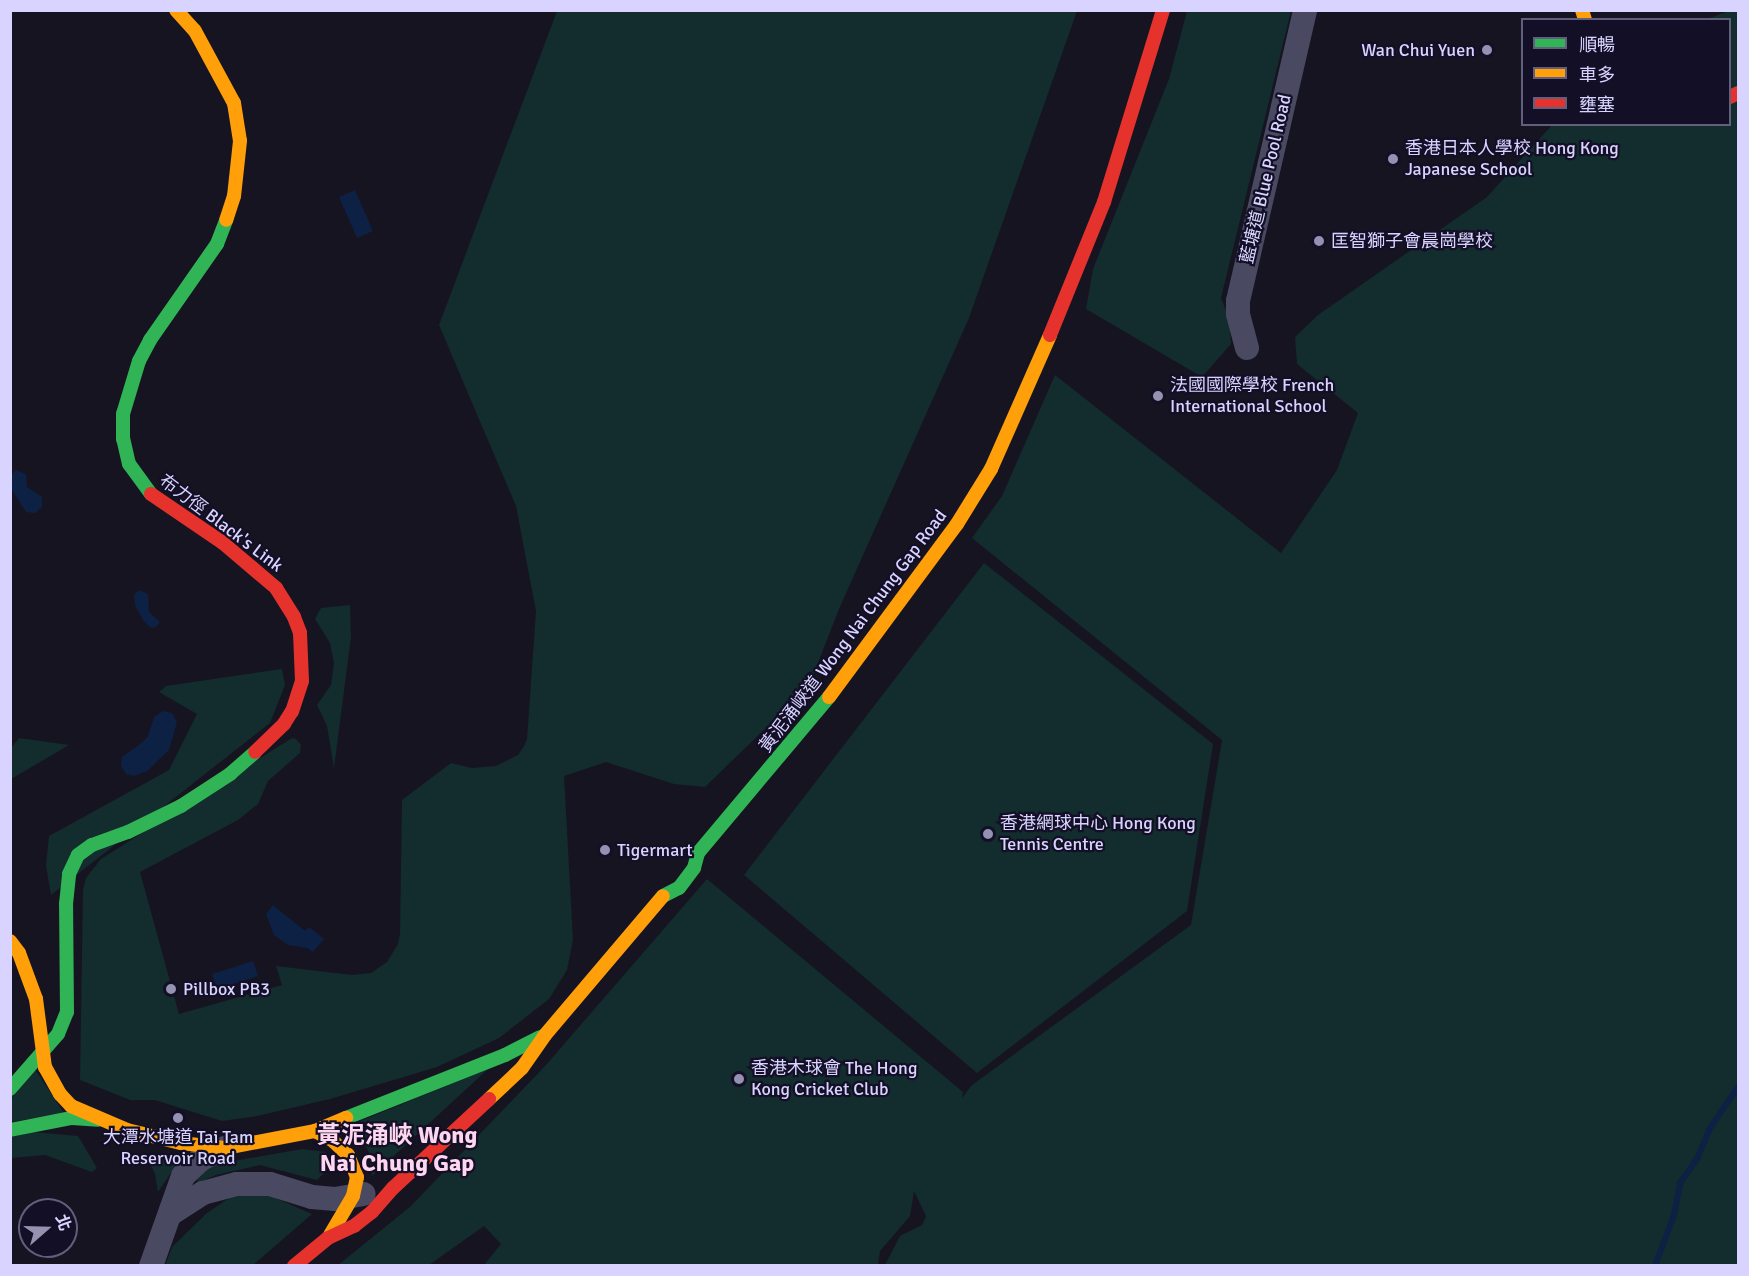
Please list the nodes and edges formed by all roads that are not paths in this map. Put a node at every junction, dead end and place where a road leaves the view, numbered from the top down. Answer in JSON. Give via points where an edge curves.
{"nodes":[{"id":1,"x":176,"y":10,"type":"edge"},
{"id":2,"x":1163,"y":10,"type":"edge"},
{"id":3,"x":1305,"y":10,"type":"edge"},
{"id":4,"x":1248,"y":348,"type":"dead end"},
{"id":5,"x":698,"y":853,"type":"junction"},
{"id":6,"x":681,"y":857,"type":"dead end"},
{"id":7,"x":665,"y":876,"type":"dead end"},
{"id":8,"x":665,"y":893,"type":"junction"},
{"id":9,"x":10,"y":942,"type":"edge"},
{"id":10,"x":545,"y":1035,"type":"junction"},
{"id":11,"x":42,"y":1051,"type":"junction"},
{"id":12,"x":10,"y":1089,"type":"edge"},
{"id":13,"x":100,"y":1120,"type":"junction"},
{"id":14,"x":10,"y":1130,"type":"edge"},
{"id":15,"x":315,"y":1131,"type":"junction"},
{"id":16,"x":225,"y":1148,"type":"junction"},
{"id":17,"x":393,"y":1188,"type":"junction"},
{"id":18,"x":353,"y":1196,"type":"junction"},
{"id":19,"x":172,"y":1213,"type":"junction"},
{"id":20,"x":328,"y":1238,"type":"junction"},
{"id":21,"x":151,"y":1266,"type":"edge"},
{"id":22,"x":294,"y":1266,"type":"edge"}],
"edges":[{"from":1,"to":11,"type":"main road","name":"布力徑 Black's Link","via":[[195,31],[234,103],[240,141],[234,196],[217,244],[139,361],[123,414],[123,440],[129,464],[156,499],[223,543],[276,588],[300,633],[302,681],[284,724],[230,774],[172,811],[92,845],[78,855],[69,874],[66,904],[67,1012],[58,1034]]},
{"from":2,"to":5,"type":"main road","name":"黃泥涌峽道 Wong Nai Chung Gap Road","via":[[1104,202],[991,469],[957,524],[819,711]]},
{"from":3,"to":4,"type":"street","name":"藍塘道 Blue Pool Road","via":[[1238,301]]},
{"from":5,"to":6,"type":"main road"},
{"from":5,"to":8,"type":"main road","name":"黃泥涌峽道 Wong Nai Chung Gap Road","via":[[694,868],[679,888]]},
{"from":7,"to":8,"type":"main road"},
{"from":8,"to":10,"type":"main road","name":"黃泥涌峽道 Wong Nai Chung Gap Road"},
{"from":9,"to":11,"type":"main road","via":[[26,968],[36,999]]},
{"from":10,"to":15,"type":"main road","name":"黃泥涌峽道 Wong Nai Chung Gap Road","via":[[505,1055]]},
{"from":10,"to":17,"type":"main road","name":"黃泥涌峽道 Wong Nai Chung Gap Road","via":[[522,1068]]},
{"from":11,"to":12,"type":"main road"},
{"from":11,"to":13,"type":"main road","name":"黃泥涌峽道 Wong Nai Chung Gap Road","via":[[45,1067],[60,1094],[71,1106]]},
{"from":13,"to":14,"type":"main road","name":"黃泥涌峽道 Wong Nai Chung Gap Road","via":[[72,1118]]},
{"from":13,"to":16,"type":"main road","name":"黃泥涌峽道 Wong Nai Chung Gap Road","via":[[155,1138]]},
{"from":15,"to":16,"type":"main road","name":"黃泥涌峽道 Wong Nai Chung Gap Road"},
{"from":15,"to":18,"type":"main road","name":"黃泥涌峽道 Wong Nai Chung Gap Road","via":[[338,1144],[352,1161],[357,1177]]},
{"from":16,"to":19,"type":"street","via":[[201,1159],[187,1171],[177,1187]]},
{"from":17,"to":18,"type":"street"},
{"from":17,"to":20,"type":"main road","name":"黃泥涌峽道 Wong Nai Chung Gap Road","via":[[354,1226]]},
{"from":18,"to":19,"type":"street","via":[[312,1197],[270,1184],[237,1184],[203,1193]]},
{"from":18,"to":20,"type":"main road","name":"黃泥涌峽道 Wong Nai Chung Gap Road"},
{"from":19,"to":21,"type":"street"},
{"from":20,"to":22,"type":"main road","name":"黃泥涌峽道 Wong Nai Chung Gap Road"}]}
